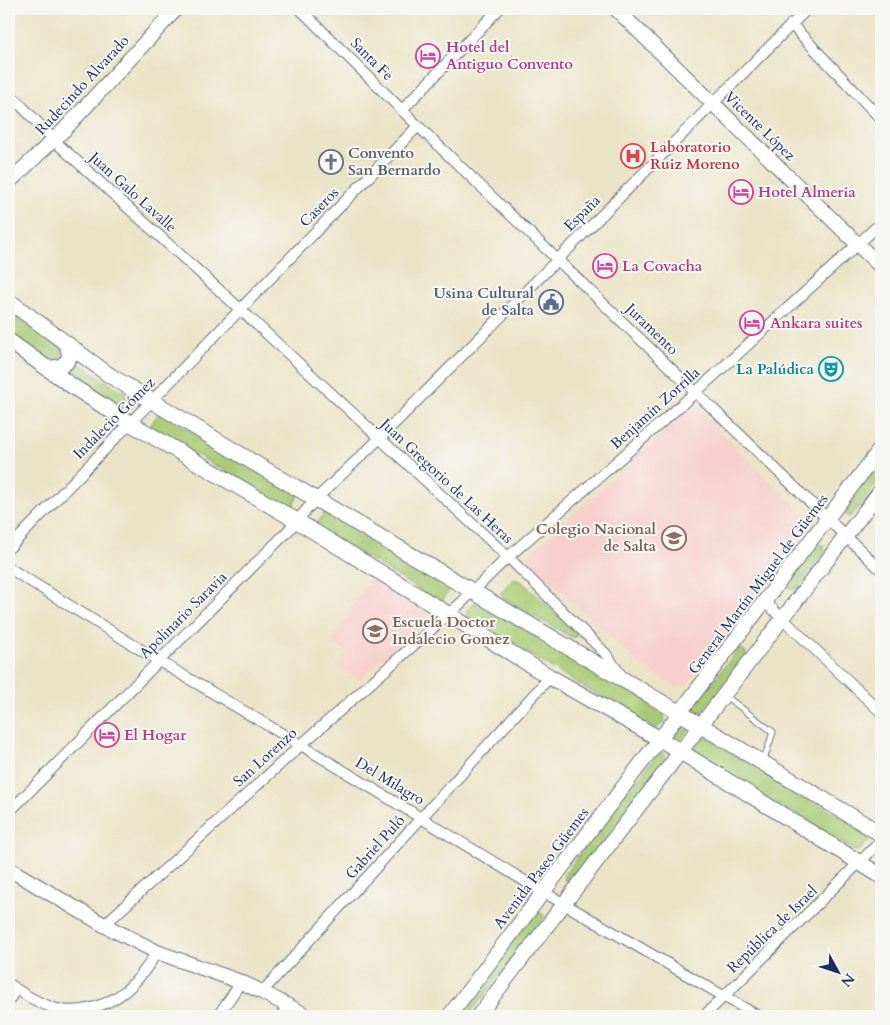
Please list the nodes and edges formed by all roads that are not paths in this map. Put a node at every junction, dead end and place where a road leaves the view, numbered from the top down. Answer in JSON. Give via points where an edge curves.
{"nodes":[{"id":1,"x":176,"y":9,"type":"edge"},
{"id":2,"x":300,"y":9,"type":"edge"},
{"id":3,"x":499,"y":9,"type":"edge"},
{"id":4,"x":616,"y":9,"type":"edge"},
{"id":5,"x":807,"y":9,"type":"edge"},
{"id":6,"x":791,"y":24,"type":"junction"},
{"id":7,"x":9,"y":93,"type":"edge"},
{"id":8,"x":713,"y":104,"type":"junction"},
{"id":9,"x":402,"y":110,"type":"junction"},
{"id":10,"x":881,"y":119,"type":"edge"},
{"id":11,"x":418,"y":126,"type":"junction"},
{"id":12,"x":53,"y":140,"type":"junction"},
{"id":13,"x":9,"y":182,"type":"edge"},
{"id":14,"x":881,"y":223,"type":"edge"},
{"id":15,"x":858,"y":244,"type":"junction"},
{"id":16,"x":558,"y":259,"type":"junction"},
{"id":17,"x":881,"y":267,"type":"edge"},
{"id":18,"x":9,"y":301,"type":"edge"},
{"id":19,"x":240,"y":309,"type":"junction"},
{"id":20,"x":9,"y":341,"type":"edge"},
{"id":21,"x":66,"y":343,"type":"junction"},
{"id":22,"x":47,"y":368,"type":"junction"},
{"id":23,"x":696,"y":392,"type":"junction"},
{"id":24,"x":153,"y":401,"type":"junction"},
{"id":25,"x":130,"y":423,"type":"junction"},
{"id":26,"x":379,"y":439,"type":"junction"},
{"id":27,"x":881,"y":448,"type":"edge"},
{"id":28,"x":881,"y":490,"type":"edge"},
{"id":29,"x":316,"y":499,"type":"junction"},
{"id":30,"x":828,"y":518,"type":"junction"},
{"id":31,"x":297,"y":522,"type":"junction"},
{"id":32,"x":846,"y":536,"type":"junction"},
{"id":33,"x":9,"y":548,"type":"edge"},
{"id":34,"x":508,"y":557,"type":"junction"},
{"id":35,"x":9,"y":568,"type":"edge"},
{"id":36,"x":881,"y":570,"type":"edge"},
{"id":37,"x":472,"y":592,"type":"junction"},
{"id":38,"x":765,"y":602,"type":"junction"},
{"id":39,"x":448,"y":614,"type":"junction"},
{"id":40,"x":784,"y":618,"type":"junction"},
{"id":41,"x":159,"y":661,"type":"junction"},
{"id":42,"x":550,"y":677,"type":"junction"},
{"id":43,"x":627,"y":682,"type":"junction"},
{"id":44,"x":724,"y":695,"type":"junction"},
{"id":45,"x":881,"y":712,"type":"edge"},
{"id":46,"x":680,"y":713,"type":"junction"},
{"id":47,"x":701,"y":725,"type":"junction"},
{"id":48,"x":660,"y":740,"type":"junction"},
{"id":49,"x":301,"y":745,"type":"junction"},
{"id":50,"x":680,"y":752,"type":"junction"},
{"id":51,"x":763,"y":763,"type":"junction"},
{"id":52,"x":9,"y":812,"type":"edge"},
{"id":53,"x":421,"y":818,"type":"junction"},
{"id":54,"x":881,"y":834,"type":"edge"},
{"id":55,"x":881,"y":841,"type":"edge"},
{"id":56,"x":860,"y":863,"type":"junction"},
{"id":57,"x":9,"y":869,"type":"edge"},
{"id":58,"x":881,"y":876,"type":"edge"},
{"id":59,"x":544,"y":892,"type":"junction"},
{"id":60,"x":564,"y":903,"type":"junction"},
{"id":61,"x":104,"y":925,"type":"junction"},
{"id":62,"x":157,"y":952,"type":"junction"},
{"id":63,"x":241,"y":982,"type":"junction"},
{"id":64,"x":12,"y":986,"type":"edge"},
{"id":65,"x":262,"y":992,"type":"junction"},
{"id":66,"x":725,"y":996,"type":"junction"},
{"id":67,"x":9,"y":1000,"type":"edge"},
{"id":68,"x":284,"y":1011,"type":"edge"},
{"id":69,"x":218,"y":1016,"type":"edge"},
{"id":70,"x":306,"y":1016,"type":"edge"},
{"id":71,"x":449,"y":1016,"type":"edge"},
{"id":72,"x":478,"y":1016,"type":"edge"},
{"id":73,"x":704,"y":1016,"type":"edge"},
{"id":74,"x":758,"y":1016,"type":"edge"}],
"edges":[{"from":1,"to":12,"type":"street","name":"Rudecindo Alvarado"},
{"from":2,"to":9,"type":"street","name":"Santa Fe"},
{"from":3,"to":9,"type":"street"},
{"from":4,"to":8,"type":"street","name":"Vicente López"},
{"from":5,"to":6,"type":"street","name":"España"},
{"from":6,"to":8,"type":"street","name":"España"},
{"from":6,"to":10,"type":"street"},
{"from":7,"to":12,"type":"street","name":"Juan Galo Lavalle"},
{"from":8,"to":15,"type":"street","name":"Vicente López"},
{"from":8,"to":16,"type":"street","name":"España"},
{"from":9,"to":11,"type":"street","name":"Juramento"},
{"from":11,"to":16,"type":"street","name":"Juramento"},
{"from":11,"to":19,"type":"street","name":"Caseros"},
{"from":12,"to":13,"type":"street","name":"Rudecindo Alvarado"},
{"from":12,"to":19,"type":"street","name":"Juan Galo Lavalle"},
{"from":14,"to":15,"type":"street","name":"Benjamín Zorrilla"},
{"from":15,"to":17,"type":"street","name":"Vicente López"},
{"from":15,"to":23,"type":"street","name":"Benjamín Zorrilla"},
{"from":16,"to":23,"type":"street","name":"Juramento"},
{"from":16,"to":26,"type":"street","name":"España"},
{"from":18,"to":21,"type":"main road"},
{"from":19,"to":24,"type":"street","name":"Indalecio Gómez"},
{"from":19,"to":26,"type":"street","name":"Juan Gregorio de Las Heras"},
{"from":20,"to":22,"type":"main road"},
{"from":21,"to":22,"type":"main road","via":[[70,355],[66,362],[58,368]]},
{"from":21,"to":24,"type":"main road","via":[[109,375]]},
{"from":22,"to":25,"type":"main road"},
{"from":23,"to":30,"type":"street","name":"Juramento"},
{"from":23,"to":34,"type":"street","name":"Benjamín Zorrilla"},
{"from":24,"to":25,"type":"street","name":"Indalecio Gómez"},
{"from":24,"to":29,"type":"main road"},
{"from":25,"to":31,"type":"main road"},
{"from":25,"to":33,"type":"street","name":"Indalecio Gómez"},
{"from":26,"to":29,"type":"street","name":"Apolinario Saravia"},
{"from":26,"to":34,"type":"street","name":"Juan Gregorio de Las Heras"},
{"from":27,"to":30,"type":"street","name":"General Martín Miguel de Güemes"},
{"from":28,"to":32,"type":"street"},
{"from":29,"to":31,"type":"street","name":"Apolinario Saravia"},
{"from":29,"to":37,"type":"main road"},
{"from":30,"to":32,"type":"street","name":"Juramento"},
{"from":30,"to":38,"type":"street","name":"General Martín Miguel de Güemes"},
{"from":31,"to":39,"type":"main road"},
{"from":31,"to":41,"type":"street","name":"Apolinario Saravia"},
{"from":32,"to":36,"type":"street","name":"Juramento"},
{"from":32,"to":40,"type":"street"},
{"from":34,"to":37,"type":"street","name":"Benjamín Zorrilla"},
{"from":34,"to":43,"type":"street","name":"Juan Gregorio de Las Heras","via":[[605,654]]},
{"from":35,"to":41,"type":"street","name":"Del Milagro"},
{"from":37,"to":39,"type":"street","name":"Benjamín Zorrilla"},
{"from":37,"to":43,"type":"main road"},
{"from":38,"to":40,"type":"street"},
{"from":38,"to":46,"type":"street","name":"General Martín Miguel de Güemes"},
{"from":39,"to":42,"type":"main road"},
{"from":39,"to":49,"type":"street","name":"San Lorenzo"},
{"from":40,"to":44,"type":"street"},
{"from":40,"to":45,"type":"street"},
{"from":41,"to":49,"type":"street","name":"Del Milagro"},
{"from":41,"to":52,"type":"street","name":"Apolinario Saravia"},
{"from":42,"to":48,"type":"main road"},
{"from":42,"to":53,"type":"street","name":"Gabriel Puló"},
{"from":43,"to":46,"type":"main road"},
{"from":44,"to":47,"type":"street"},
{"from":44,"to":51,"type":"lane","via":[[773,732]]},
{"from":46,"to":47,"type":"main road"},
{"from":46,"to":48,"type":"street","name":"General Martín Miguel de Güemes"},
{"from":47,"to":50,"type":"street"},
{"from":47,"to":51,"type":"main road"},
{"from":48,"to":50,"type":"main road"},
{"from":48,"to":59,"type":"street","name":"Avenida Paseo Güemes"},
{"from":49,"to":53,"type":"street","name":"Del Milagro"},
{"from":49,"to":61,"type":"street","name":"San Lorenzo"},
{"from":50,"to":56,"type":"main road"},
{"from":50,"to":60,"type":"street"},
{"from":51,"to":54,"type":"main road"},
{"from":53,"to":59,"type":"street","name":"Del Milagro"},
{"from":53,"to":65,"type":"street","name":"Gabriel Puló"},
{"from":55,"to":56,"type":"street","name":"República de Israel"},
{"from":56,"to":58,"type":"main road"},
{"from":56,"to":66,"type":"street","name":"República de Israel"},
{"from":57,"to":61,"type":"street"},
{"from":59,"to":60,"type":"street","name":"Del Milagro"},
{"from":59,"to":71,"type":"street","name":"Avenida Paseo Güemes"},
{"from":60,"to":66,"type":"street","name":"Del Milagro"},
{"from":60,"to":72,"type":"street"},
{"from":61,"to":62,"type":"street"},
{"from":62,"to":63,"type":"street"},
{"from":62,"to":64,"type":"street","via":[[123,993],[84,1010],[73,1012],[46,1006]]},
{"from":63,"to":65,"type":"street"},
{"from":63,"to":69,"type":"street"},
{"from":64,"to":67,"type":"street"},
{"from":65,"to":68,"type":"street"},
{"from":66,"to":73,"type":"street","name":"República de Israel"},
{"from":66,"to":74,"type":"street","name":"Del Milagro"},
{"from":68,"to":70,"type":"street"}]}
